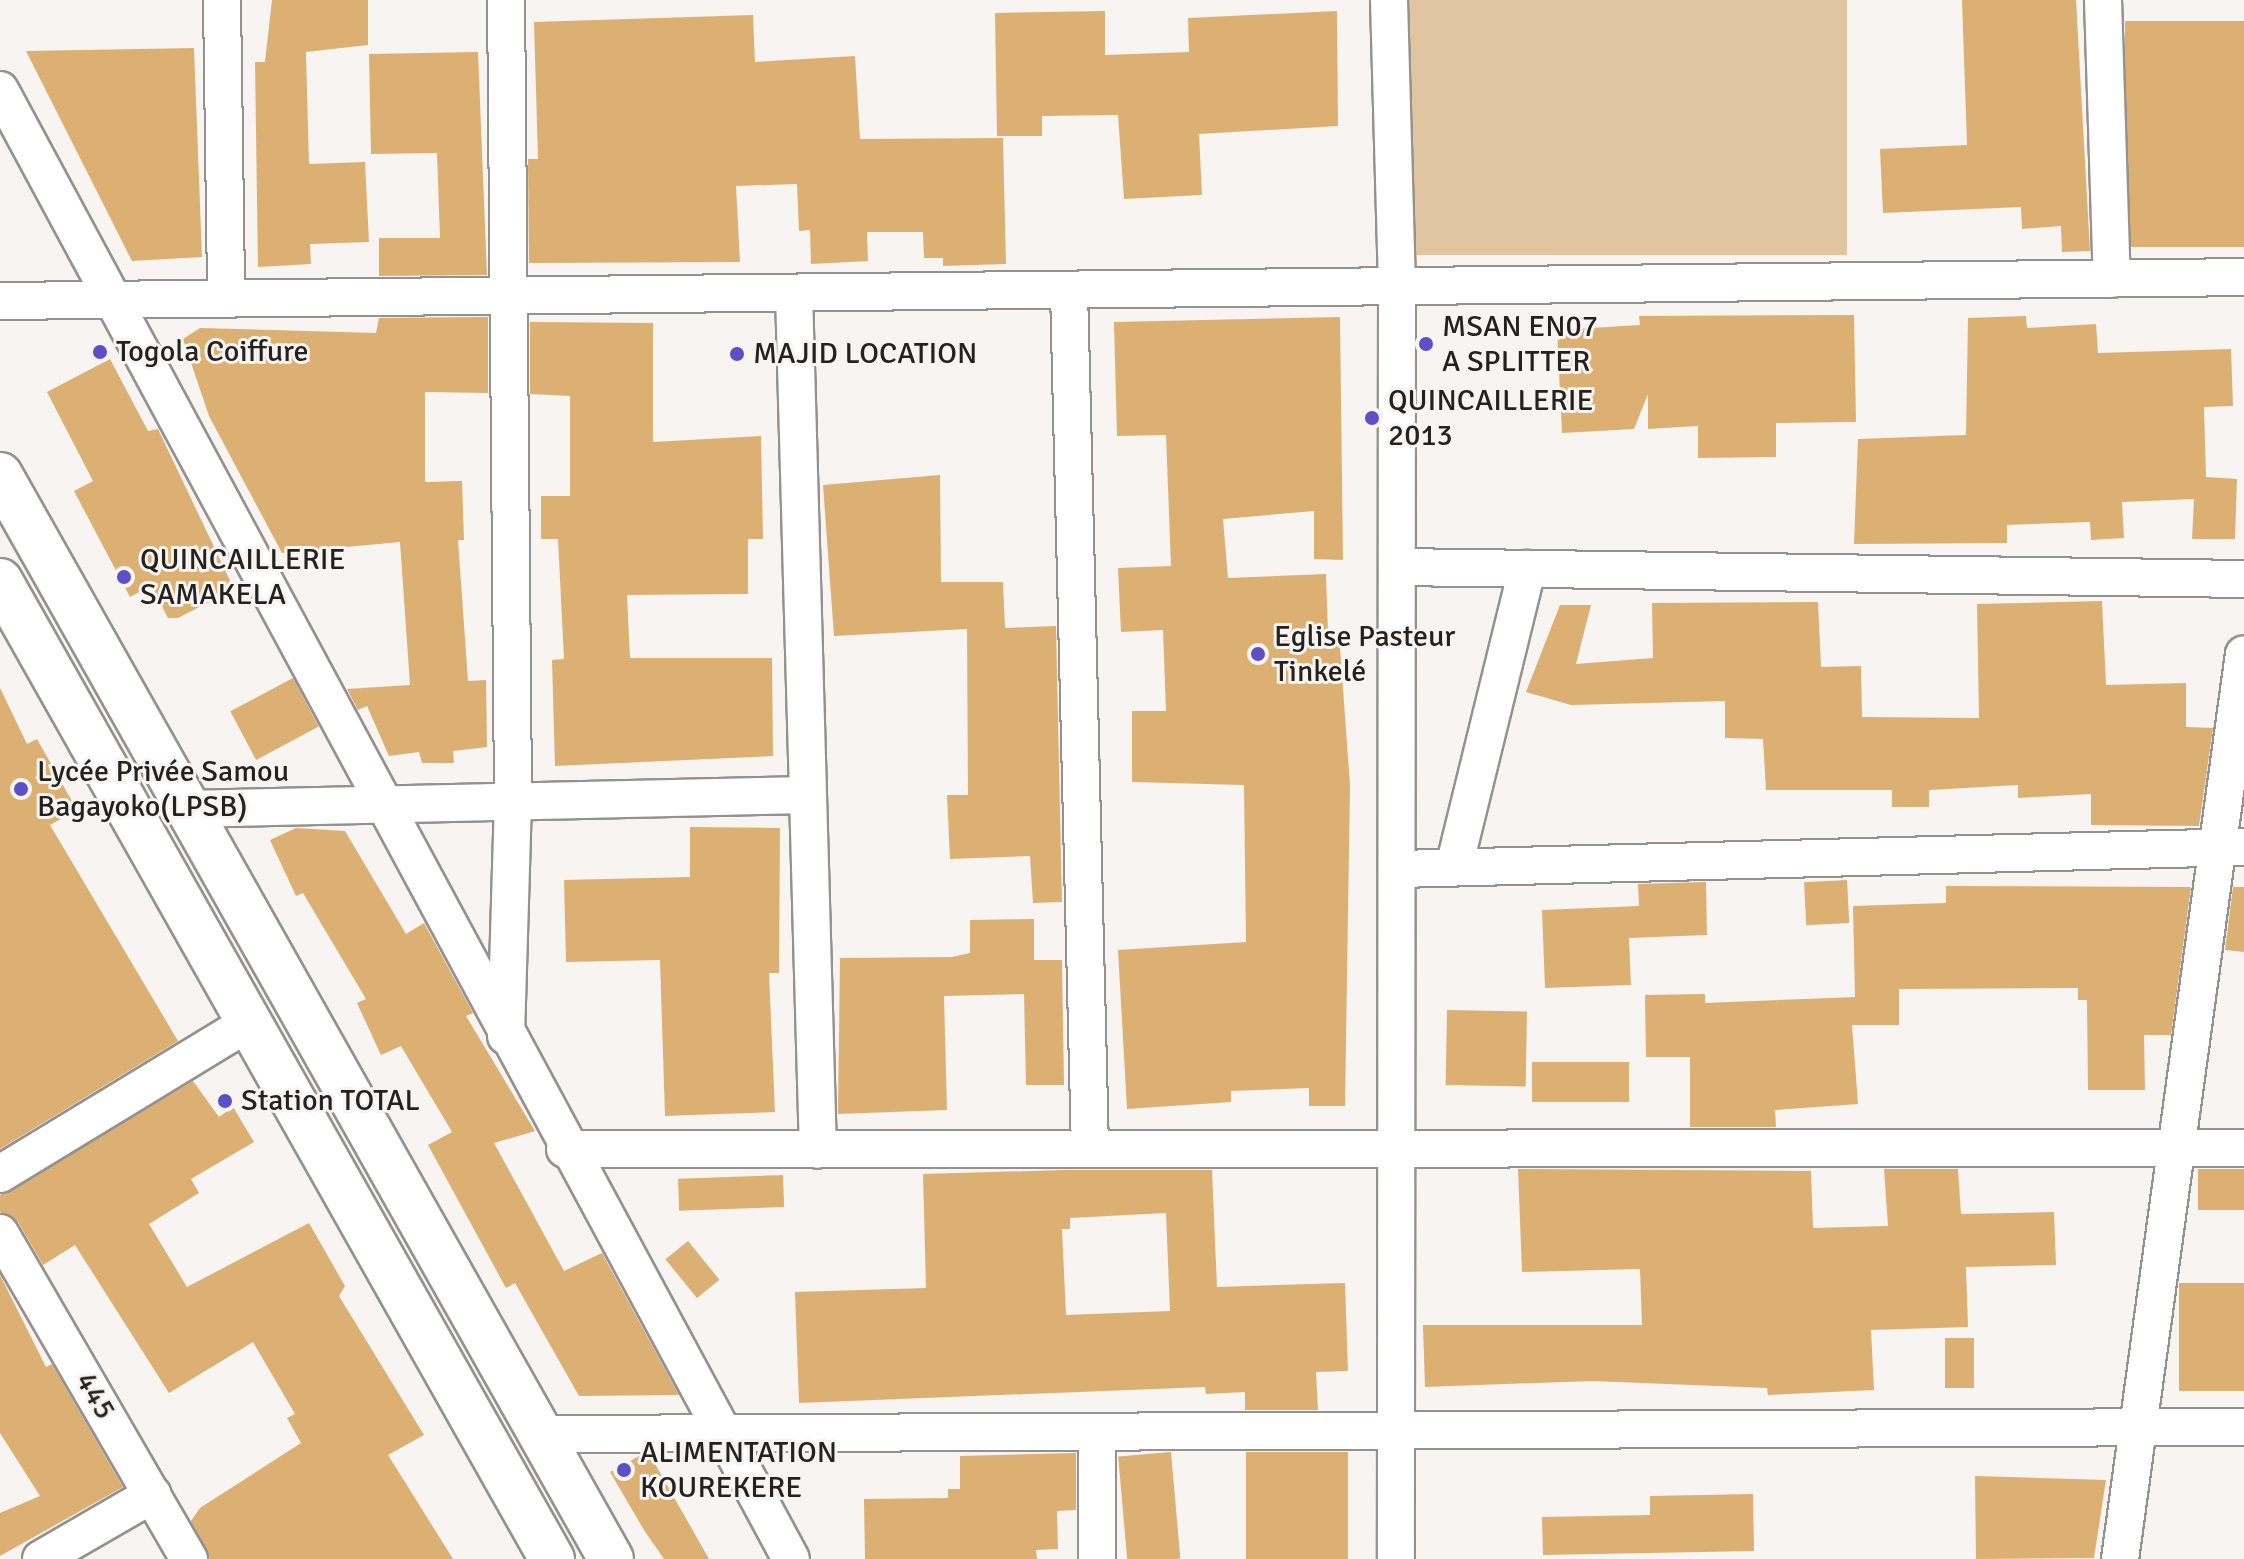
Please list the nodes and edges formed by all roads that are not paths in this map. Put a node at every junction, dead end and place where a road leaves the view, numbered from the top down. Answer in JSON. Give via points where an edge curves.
{"nodes":[{"id":1,"x":222,"y":0,"type":"edge"},
{"id":2,"x":506,"y":0,"type":"edge"},
{"id":3,"x":1389,"y":0,"type":"edge"},
{"id":4,"x":2103,"y":0,"type":"edge"},
{"id":5,"x":0,"y":90,"type":"edge"},
{"id":6,"x":2244,"y":277,"type":"edge"},
{"id":7,"x":2112,"y":279,"type":"junction"},
{"id":8,"x":1397,"y":287,"type":"junction"},
{"id":9,"x":1069,"y":290,"type":"junction"},
{"id":10,"x":794,"y":293,"type":"junction"},
{"id":11,"x":508,"y":296,"type":"junction"},
{"id":12,"x":226,"y":299,"type":"junction"},
{"id":13,"x":110,"y":300,"type":"junction"},
{"id":14,"x":0,"y":301,"type":"edge"},
{"id":15,"x":0,"y":475,"type":"edge"},
{"id":16,"x":1397,"y":567,"type":"junction"},
{"id":17,"x":1527,"y":569,"type":"junction"},
{"id":18,"x":2244,"y":579,"type":"edge"},
{"id":19,"x":0,"y":581,"type":"edge"},
{"id":20,"x":2244,"y":654,"type":"edge"},
{"id":21,"x":808,"y":795,"type":"junction"},
{"id":22,"x":513,"y":796,"type":"junction"},
{"id":23,"x":380,"y":803,"type":"junction"},
{"id":24,"x":187,"y":809,"type":"junction"},
{"id":25,"x":2233,"y":847,"type":"edge"},
{"id":26,"x":1454,"y":867,"type":"junction"},
{"id":27,"x":1399,"y":869,"type":"junction"},
{"id":28,"x":248,"y":1023,"type":"junction"},
{"id":29,"x":506,"y":1038,"type":"junction"},
{"id":30,"x":2180,"y":1148,"type":"junction"},
{"id":31,"x":2244,"y":1148,"type":"edge"},
{"id":32,"x":565,"y":1149,"type":"junction"},
{"id":33,"x":1090,"y":1149,"type":"junction"},
{"id":34,"x":1396,"y":1149,"type":"junction"},
{"id":35,"x":818,"y":1150,"type":"junction"},
{"id":36,"x":0,"y":1174,"type":"edge"},
{"id":37,"x":0,"y":1233,"type":"edge"},
{"id":38,"x":2138,"y":1427,"type":"junction"},
{"id":39,"x":2244,"y":1427,"type":"edge"},
{"id":40,"x":1396,"y":1430,"type":"junction"},
{"id":41,"x":1097,"y":1432,"type":"junction"},
{"id":42,"x":720,"y":1433,"type":"junction"},
{"id":43,"x":545,"y":1434,"type":"junction"},
{"id":44,"x":153,"y":1494,"type":"junction"},
{"id":45,"x":41,"y":1559,"type":"edge"},
{"id":46,"x":189,"y":1559,"type":"edge"},
{"id":47,"x":552,"y":1559,"type":"edge"},
{"id":48,"x":611,"y":1559,"type":"edge"},
{"id":49,"x":791,"y":1559,"type":"edge"},
{"id":50,"x":1097,"y":1559,"type":"edge"},
{"id":51,"x":1396,"y":1559,"type":"edge"},
{"id":52,"x":2120,"y":1559,"type":"edge"}],
"edges":[{"from":1,"to":12,"type":"street"},
{"from":2,"to":11,"type":"street"},
{"from":3,"to":8,"type":"street"},
{"from":4,"to":7,"type":"street"},
{"from":5,"to":13,"type":"street"},
{"from":6,"to":7,"type":"street"},
{"from":7,"to":8,"type":"street"},
{"from":8,"to":9,"type":"street"},
{"from":8,"to":16,"type":"street"},
{"from":9,"to":10,"type":"street"},
{"from":9,"to":33,"type":"street"},
{"from":10,"to":11,"type":"street"},
{"from":10,"to":21,"type":"street"},
{"from":11,"to":12,"type":"street"},
{"from":11,"to":22,"type":"street"},
{"from":12,"to":13,"type":"street"},
{"from":13,"to":14,"type":"street"},
{"from":13,"to":23,"type":"street"},
{"from":15,"to":24,"type":"main road"},
{"from":16,"to":17,"type":"street"},
{"from":16,"to":27,"type":"street"},
{"from":17,"to":18,"type":"street"},
{"from":17,"to":26,"type":"street"},
{"from":19,"to":28,"type":"main road"},
{"from":20,"to":25,"type":"street"},
{"from":21,"to":22,"type":"street"},
{"from":21,"to":35,"type":"street"},
{"from":22,"to":23,"type":"street"},
{"from":22,"to":29,"type":"street"},
{"from":23,"to":24,"type":"street"},
{"from":23,"to":29,"type":"street"},
{"from":24,"to":43,"type":"main road"},
{"from":25,"to":26,"type":"street"},
{"from":25,"to":30,"type":"street"},
{"from":26,"to":27,"type":"street"},
{"from":27,"to":34,"type":"street"},
{"from":28,"to":36,"type":"street"},
{"from":28,"to":47,"type":"main road"},
{"from":29,"to":32,"type":"street"},
{"from":30,"to":31,"type":"street"},
{"from":30,"to":34,"type":"street"},
{"from":30,"to":38,"type":"street"},
{"from":32,"to":35,"type":"street"},
{"from":32,"to":42,"type":"street"},
{"from":33,"to":34,"type":"street"},
{"from":33,"to":35,"type":"street"},
{"from":34,"to":40,"type":"street"},
{"from":37,"to":44,"type":"street","name":"445"},
{"from":38,"to":39,"type":"street"},
{"from":38,"to":40,"type":"street"},
{"from":38,"to":52,"type":"street"},
{"from":40,"to":41,"type":"street"},
{"from":40,"to":51,"type":"street"},
{"from":41,"to":42,"type":"street"},
{"from":41,"to":50,"type":"street"},
{"from":42,"to":43,"type":"street"},
{"from":42,"to":49,"type":"street"},
{"from":43,"to":48,"type":"main road"},
{"from":44,"to":45,"type":"street"},
{"from":44,"to":46,"type":"street","name":"445"}]}
